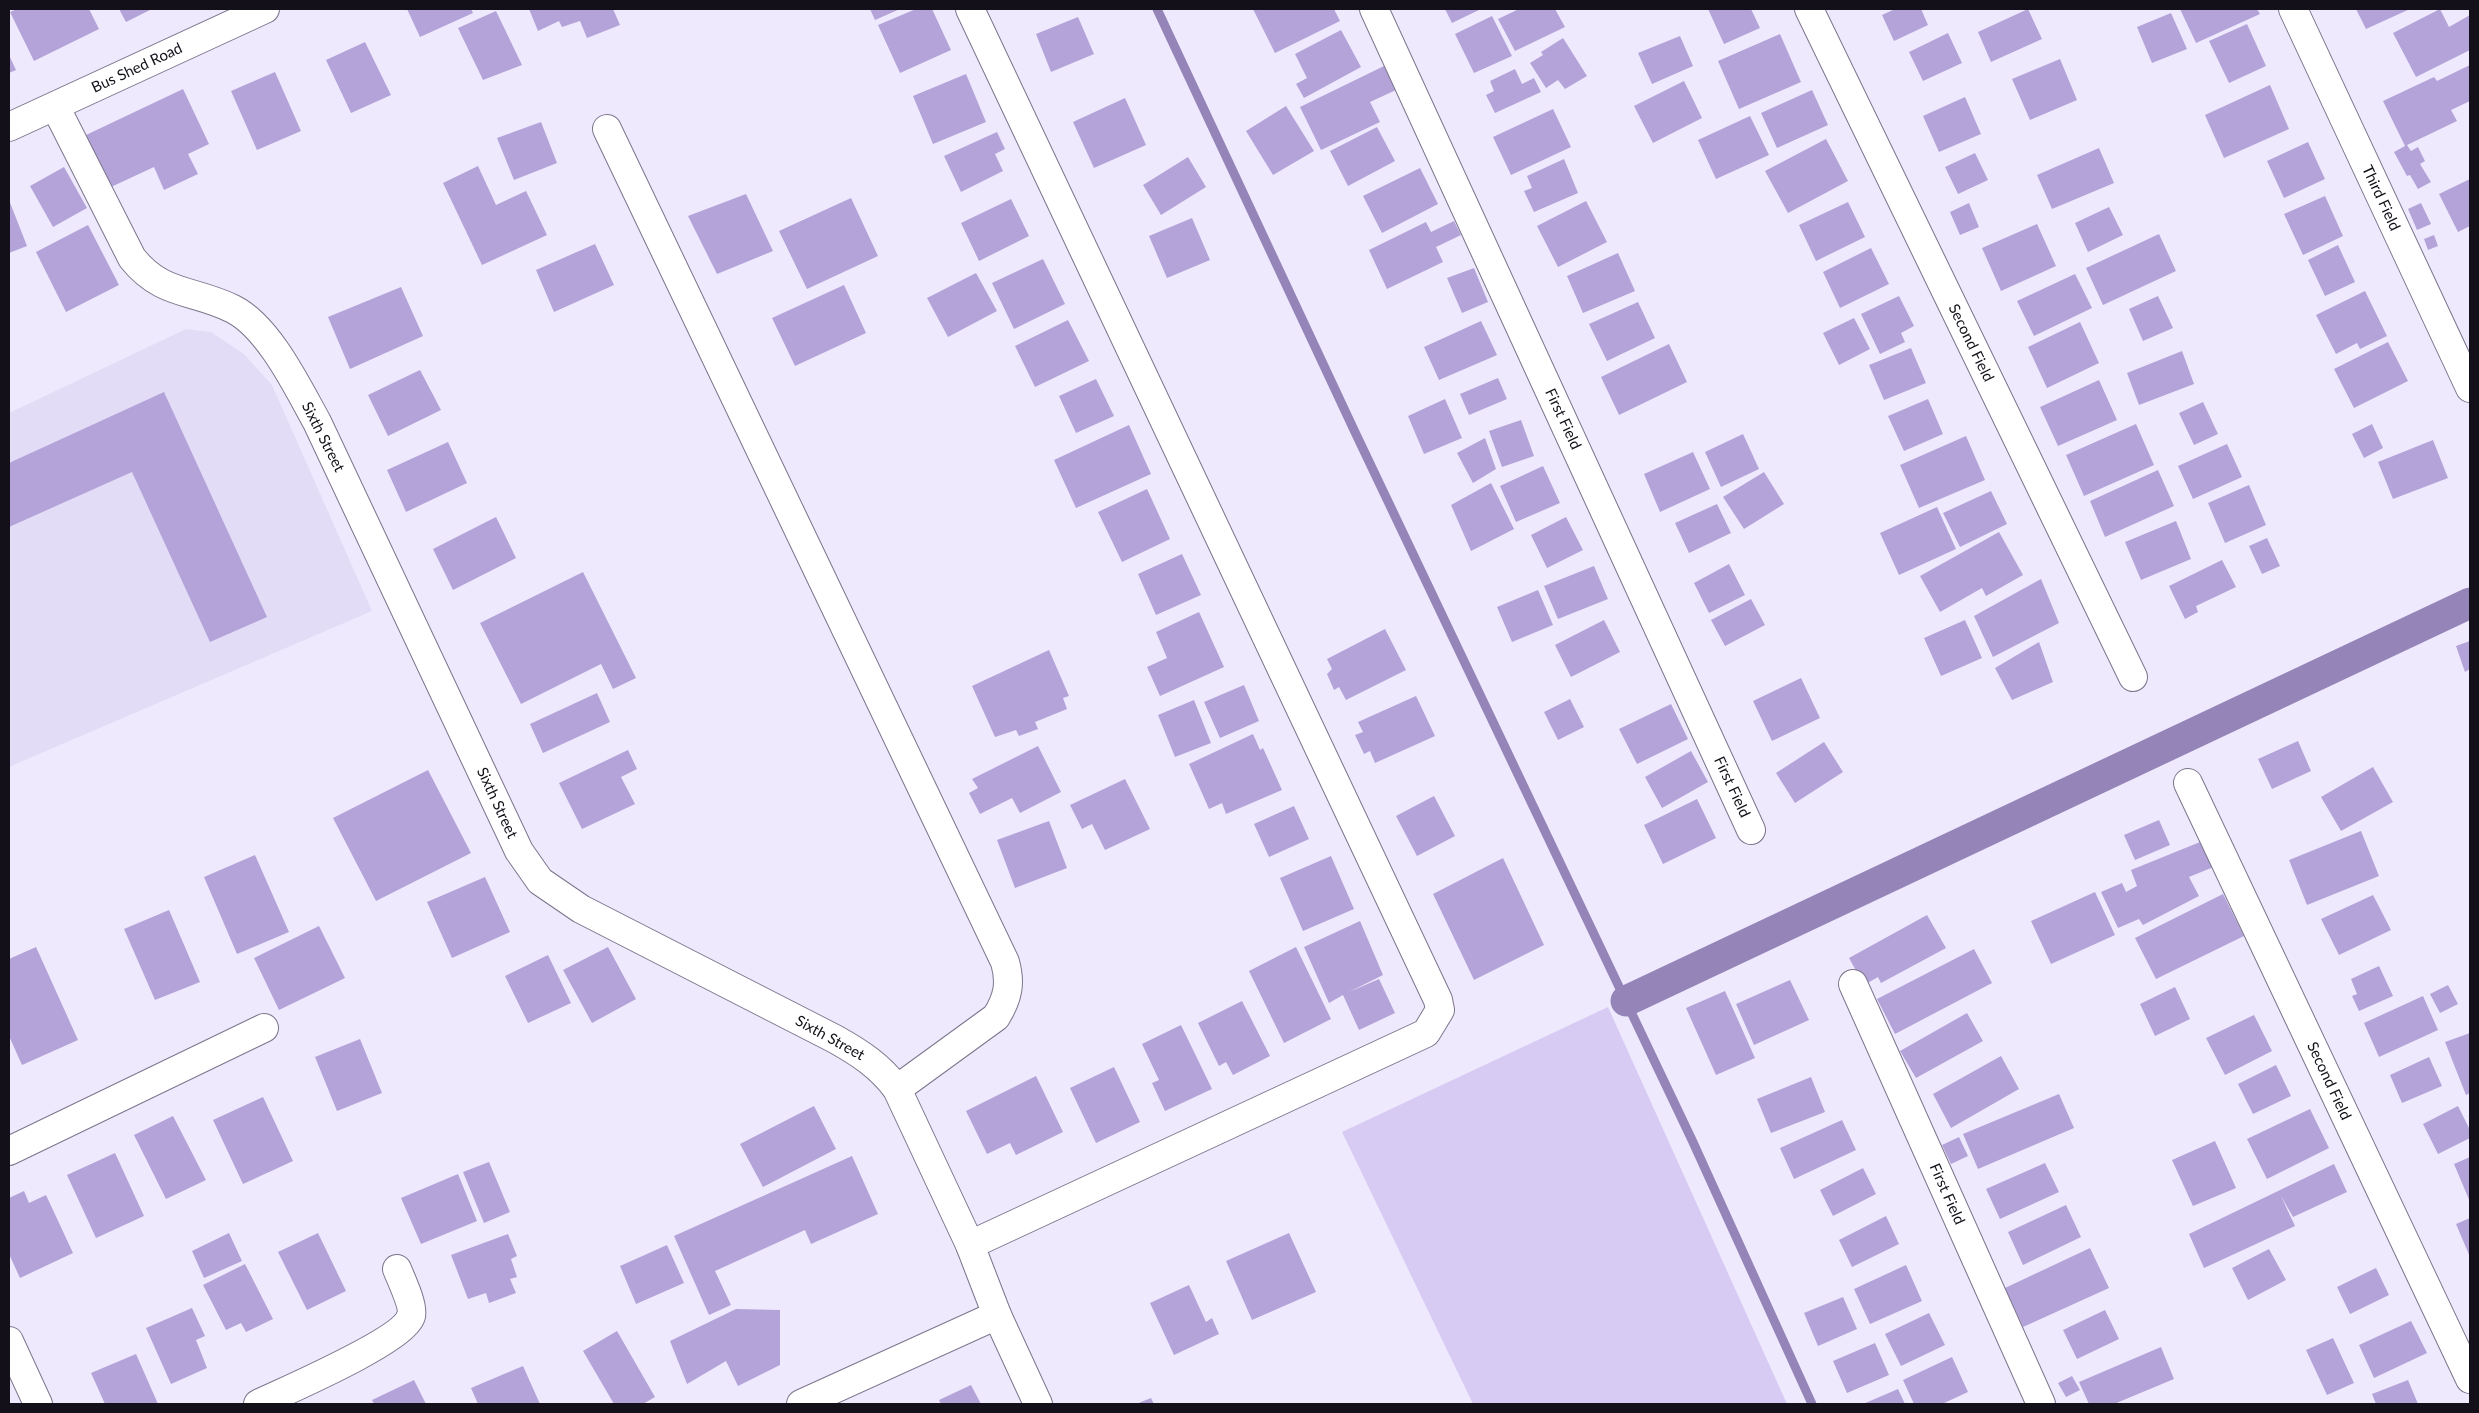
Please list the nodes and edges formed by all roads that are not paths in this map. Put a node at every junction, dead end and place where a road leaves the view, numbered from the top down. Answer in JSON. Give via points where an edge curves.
{"nodes":[{"id":1,"x":265,"y":9,"type":"edge"},
{"id":2,"x":970,"y":9,"type":"edge"},
{"id":3,"x":1374,"y":9,"type":"edge"},
{"id":4,"x":1809,"y":9,"type":"edge"},
{"id":5,"x":2293,"y":9,"type":"edge"},
{"id":6,"x":55,"y":106,"type":"junction"},
{"id":7,"x":9,"y":127,"type":"edge"},
{"id":8,"x":607,"y":129,"type":"dead end"},
{"id":9,"x":2470,"y":388,"type":"edge"},
{"id":10,"x":2133,"y":677,"type":"dead end"},
{"id":11,"x":2188,"y":783,"type":"dead end"},
{"id":12,"x":1751,"y":830,"type":"dead end"},
{"id":13,"x":1853,"y":984,"type":"dead end"},
{"id":14,"x":264,"y":1028,"type":"dead end"},
{"id":15,"x":897,"y":1090,"type":"junction"},
{"id":16,"x":9,"y":1151,"type":"edge"},
{"id":17,"x":970,"y":1245,"type":"junction"},
{"id":18,"x":397,"y":1269,"type":"dead end"},
{"id":19,"x":997,"y":1314,"type":"junction"},
{"id":20,"x":9,"y":1341,"type":"edge"},
{"id":21,"x":2470,"y":1379,"type":"edge"},
{"id":22,"x":38,"y":1404,"type":"edge"},
{"id":23,"x":258,"y":1404,"type":"edge"},
{"id":24,"x":801,"y":1404,"type":"edge"},
{"id":25,"x":1038,"y":1404,"type":"edge"},
{"id":26,"x":2042,"y":1404,"type":"edge"}],
"edges":[{"from":1,"to":6,"type":"street","name":"Bus Shed Road"},
{"from":2,"to":17,"type":"street","via":[[1440,1010],[1426,1033]]},
{"from":3,"to":12,"type":"street","name":"First Field"},
{"from":4,"to":10,"type":"street","name":"Second Field"},
{"from":5,"to":9,"type":"street","name":"Third Field"},
{"from":6,"to":7,"type":"street","name":"Bus Shed Road"},
{"from":6,"to":15,"type":"street","name":"Sixth Street","via":[[140,269],[162,285],[235,309],[254,324],[296,384],[530,871],[581,909],[854,1050],[886,1074]]},
{"from":8,"to":15,"type":"street","via":[[1005,962],[1006,1002],[996,1017]]},
{"from":11,"to":21,"type":"street","name":"Second Field"},
{"from":13,"to":26,"type":"street","name":"First Field"},
{"from":14,"to":16,"type":"street"},
{"from":15,"to":17,"type":"street","name":"Sixth Street"},
{"from":17,"to":19,"type":"street","name":"Sixth Street"},
{"from":18,"to":23,"type":"street","via":[[411,1311],[401,1330],[380,1344]]},
{"from":19,"to":24,"type":"street"},
{"from":19,"to":25,"type":"street","name":"Sixth Street"},
{"from":20,"to":22,"type":"street"}]}
